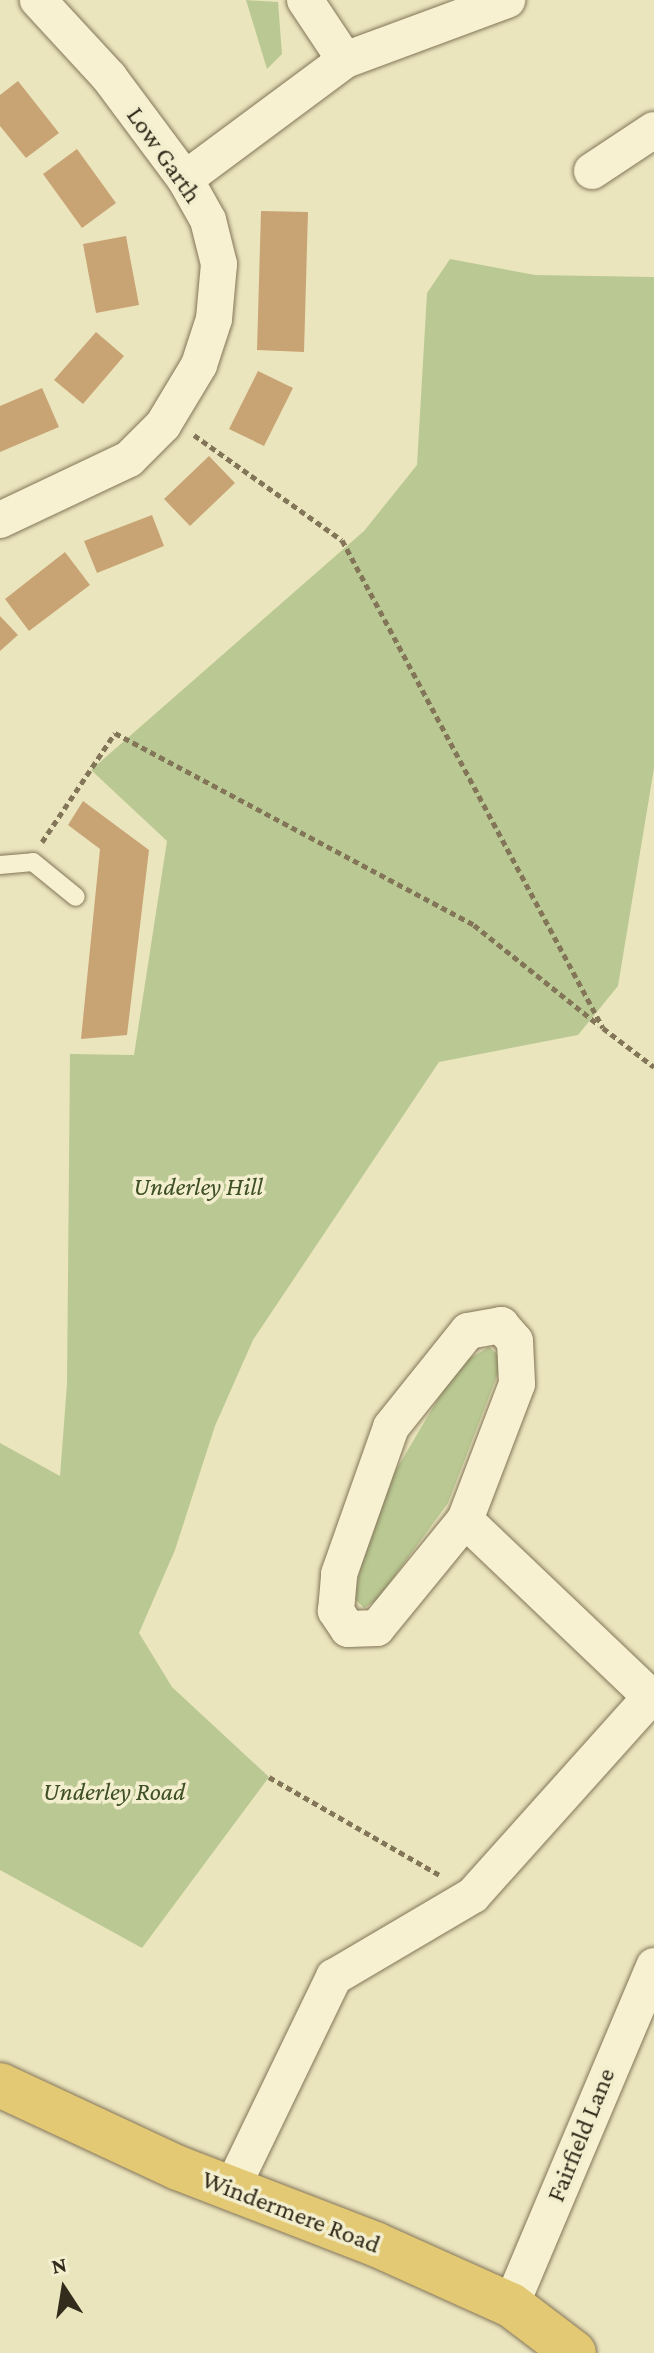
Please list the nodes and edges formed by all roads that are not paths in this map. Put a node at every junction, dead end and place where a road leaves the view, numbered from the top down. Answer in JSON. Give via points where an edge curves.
{"nodes":[{"id":1,"x":38,"y":0,"type":"edge"},
{"id":2,"x":305,"y":0,"type":"edge"},
{"id":3,"x":507,"y":0,"type":"edge"},
{"id":4,"x":345,"y":60,"type":"junction"},
{"id":5,"x":654,"y":130,"type":"edge"},
{"id":6,"x":592,"y":171,"type":"dead end"},
{"id":7,"x":185,"y":179,"type":"junction"},
{"id":8,"x":0,"y":520,"type":"edge"},
{"id":9,"x":0,"y":865,"type":"edge"},
{"id":10,"x":76,"y":897,"type":"dead end"},
{"id":11,"x":465,"y":1520,"type":"junction"},
{"id":12,"x":652,"y":1695,"type":"edge"},
{"id":13,"x":654,"y":1966,"type":"edge"},
{"id":14,"x":0,"y":2085,"type":"edge"},
{"id":15,"x":231,"y":2190,"type":"junction"},
{"id":16,"x":511,"y":2305,"type":"junction"},
{"id":17,"x":574,"y":2353,"type":"edge"}],
"edges":[{"from":1,"to":7,"type":"street","name":"Low Garth","via":[[109,77]]},
{"from":2,"to":4,"type":"street"},
{"from":3,"to":4,"type":"street"},
{"from":4,"to":7,"type":"street"},
{"from":5,"to":6,"type":"street"},
{"from":7,"to":8,"type":"street","name":"Low Garth","via":[[208,220],[219,264],[214,319],[199,365],[163,425],[129,459]]},
{"from":9,"to":10,"type":"lane","via":[[33,862]]},
{"from":11,"to":11,"type":"street","via":[[517,1384],[515,1341],[501,1325],[468,1331],[391,1427],[339,1574],[336,1611],[348,1629],[377,1628]]},
{"from":11,"to":12,"type":"street"},
{"from":12,"to":15,"type":"street","via":[[473,1895],[334,1977]]},
{"from":13,"to":16,"type":"street","name":"Fairfield Lane"},
{"from":14,"to":15,"type":"highway","name":"Windermere Road"},
{"from":15,"to":16,"type":"highway","name":"Windermere Road","via":[[375,2244]]},
{"from":16,"to":17,"type":"highway","name":"Windermere Road"}]}
